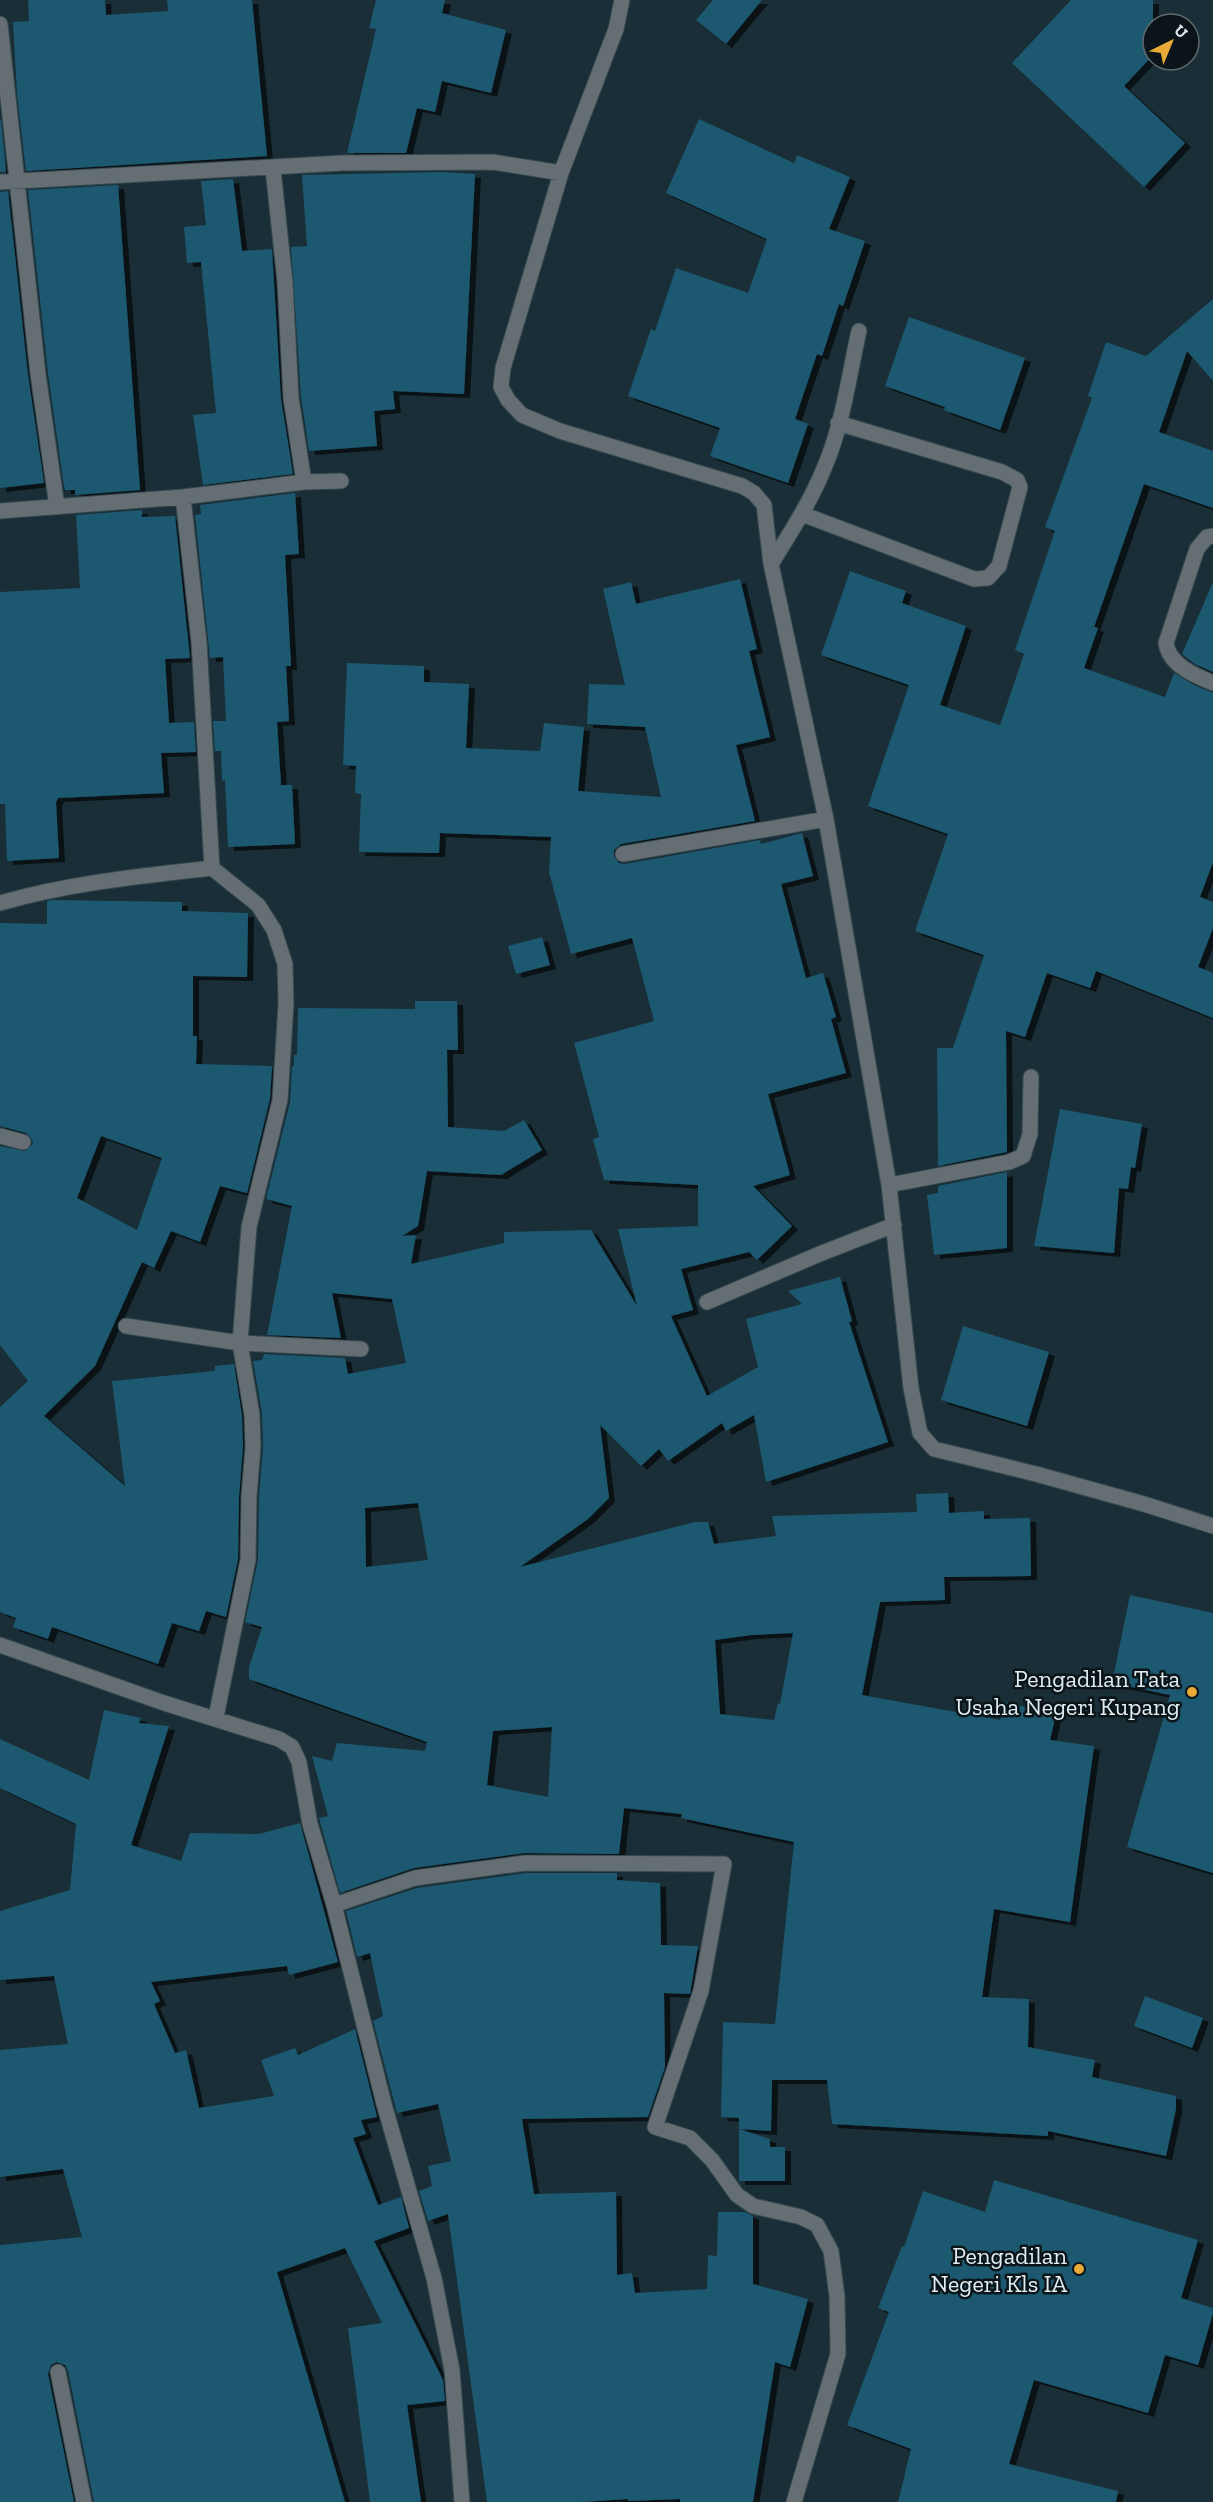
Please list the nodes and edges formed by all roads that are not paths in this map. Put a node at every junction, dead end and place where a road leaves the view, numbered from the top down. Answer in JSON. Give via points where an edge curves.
{"nodes":[{"id":1,"x":622,"y":0,"type":"edge"},
{"id":2,"x":0,"y":24,"type":"edge"},
{"id":3,"x":273,"y":169,"type":"junction"},
{"id":4,"x":561,"y":173,"type":"junction"},
{"id":5,"x":18,"y":181,"type":"junction"},
{"id":6,"x":0,"y":182,"type":"edge"},
{"id":7,"x":859,"y":330,"type":"dead end"},
{"id":8,"x":838,"y":423,"type":"junction"},
{"id":9,"x":341,"y":481,"type":"dead end"},
{"id":10,"x":304,"y":482,"type":"junction"},
{"id":11,"x":183,"y":497,"type":"junction"},
{"id":12,"x":57,"y":507,"type":"junction"},
{"id":13,"x":0,"y":510,"type":"edge"},
{"id":14,"x":802,"y":514,"type":"junction"},
{"id":15,"x":1213,"y":536,"type":"edge"},
{"id":16,"x":771,"y":564,"type":"junction"},
{"id":17,"x":1213,"y":683,"type":"edge"},
{"id":18,"x":826,"y":819,"type":"junction"},
{"id":19,"x":623,"y":854,"type":"dead end"},
{"id":20,"x":213,"y":868,"type":"junction"},
{"id":21,"x":0,"y":903,"type":"edge"},
{"id":22,"x":1031,"y":1077,"type":"dead end"},
{"id":23,"x":0,"y":1136,"type":"edge"},
{"id":24,"x":22,"y":1143,"type":"dead end"},
{"id":25,"x":890,"y":1185,"type":"junction"},
{"id":26,"x":894,"y":1225,"type":"junction"},
{"id":27,"x":707,"y":1302,"type":"dead end"},
{"id":28,"x":126,"y":1326,"type":"dead end"},
{"id":29,"x":240,"y":1343,"type":"junction"},
{"id":30,"x":361,"y":1349,"type":"dead end"},
{"id":31,"x":1213,"y":1526,"type":"edge"},
{"id":32,"x":0,"y":1645,"type":"edge"},
{"id":33,"x":216,"y":1717,"type":"junction"},
{"id":34,"x":334,"y":1905,"type":"junction"},
{"id":35,"x":58,"y":2372,"type":"dead end"},
{"id":36,"x":84,"y":2502,"type":"edge"},
{"id":37,"x":462,"y":2502,"type":"edge"},
{"id":38,"x":794,"y":2502,"type":"edge"}],
"edges":[{"from":1,"to":4,"type":"street","via":[[616,29]]},
{"from":2,"to":5,"type":"street"},
{"from":3,"to":4,"type":"street","via":[[494,162]]},
{"from":3,"to":5,"type":"street"},
{"from":3,"to":10,"type":"street","via":[[285,282],[291,398]]},
{"from":4,"to":16,"type":"street","via":[[503,368],[501,387],[522,415],[560,431],[742,486],[754,493],[764,505]]},
{"from":5,"to":6,"type":"street"},
{"from":5,"to":12,"type":"street","via":[[38,374]]},
{"from":7,"to":8,"type":"street"},
{"from":8,"to":14,"type":"street","via":[[826,465]]},
{"from":8,"to":14,"type":"street","via":[[1002,472],[1017,480],[1020,488],[999,566],[988,578],[974,579]]},
{"from":9,"to":10,"type":"street"},
{"from":10,"to":11,"type":"street"},
{"from":11,"to":12,"type":"street"},
{"from":11,"to":20,"type":"street","via":[[199,642]]},
{"from":12,"to":13,"type":"street"},
{"from":14,"to":16,"type":"street"},
{"from":15,"to":17,"type":"street","via":[[1207,537],[1197,549],[1166,643],[1173,660]]},
{"from":16,"to":18,"type":"street"},
{"from":18,"to":19,"type":"street"},
{"from":18,"to":25,"type":"street"},
{"from":20,"to":21,"type":"street","via":[[125,877],[46,890]]},
{"from":20,"to":29,"type":"street","via":[[258,905],[274,930],[285,964],[280,1100],[249,1227]]},
{"from":22,"to":25,"type":"street","via":[[1030,1134],[1023,1156]]},
{"from":23,"to":24,"type":"street"},
{"from":25,"to":26,"type":"street"},
{"from":26,"to":27,"type":"street"},
{"from":26,"to":31,"type":"street","via":[[911,1388],[920,1433],[929,1445]]},
{"from":28,"to":29,"type":"street"},
{"from":29,"to":30,"type":"street"},
{"from":29,"to":33,"type":"street","via":[[252,1415],[248,1560]]},
{"from":32,"to":33,"type":"street","via":[[164,1703]]},
{"from":33,"to":34,"type":"street","via":[[292,1747]]},
{"from":34,"to":37,"type":"street","via":[[384,2104],[434,2278],[452,2370]]},
{"from":34,"to":38,"type":"street","via":[[415,1878],[525,1863],[724,1864],[701,1991],[655,2127],[690,2138],[737,2194],[753,2206],[801,2217],[817,2225],[831,2251],[838,2354]]},
{"from":35,"to":36,"type":"street"}]}
